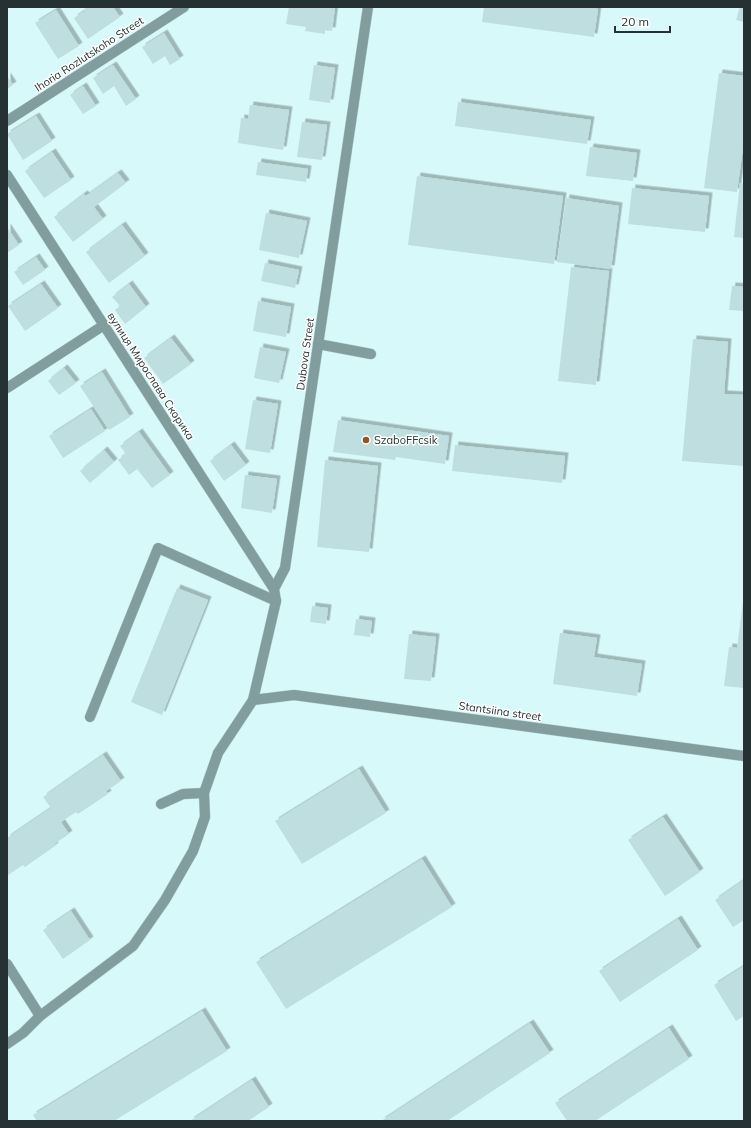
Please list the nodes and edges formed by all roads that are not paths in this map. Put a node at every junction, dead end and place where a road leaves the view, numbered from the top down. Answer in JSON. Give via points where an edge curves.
{"nodes":[{"id":1,"x":184,"y":7,"type":"edge"},
{"id":2,"x":368,"y":7,"type":"edge"},
{"id":3,"x":7,"y":121,"type":"edge"},
{"id":4,"x":7,"y":175,"type":"edge"},
{"id":5,"x":104,"y":325,"type":"junction"},
{"id":6,"x":318,"y":344,"type":"junction"},
{"id":7,"x":371,"y":354,"type":"dead end"},
{"id":8,"x":7,"y":388,"type":"edge"},
{"id":9,"x":274,"y":589,"type":"junction"},
{"id":10,"x":276,"y":601,"type":"junction"},
{"id":11,"x":253,"y":700,"type":"junction"},
{"id":12,"x":90,"y":717,"type":"dead end"},
{"id":13,"x":744,"y":756,"type":"edge"},
{"id":14,"x":204,"y":793,"type":"junction"},
{"id":15,"x":161,"y":804,"type":"dead end"},
{"id":16,"x":7,"y":964,"type":"edge"},
{"id":17,"x":40,"y":1016,"type":"junction"},
{"id":18,"x":7,"y":1044,"type":"edge"}],
"edges":[{"from":1,"to":3,"type":"street","name":"Ihoria Rozlutskoho Street"},
{"from":2,"to":6,"type":"street","name":"Dubova Street"},
{"from":4,"to":5,"type":"street","name":"вулиця Мирослава Скорика"},
{"from":5,"to":8,"type":"street"},
{"from":5,"to":9,"type":"street","name":"вулиця Мирослава Скорика"},
{"from":6,"to":7,"type":"street"},
{"from":6,"to":9,"type":"street","name":"Dubova Street","via":[[286,568]]},
{"from":9,"to":10,"type":"street"},
{"from":10,"to":11,"type":"street"},
{"from":10,"to":12,"type":"street","via":[[158,548]]},
{"from":11,"to":13,"type":"street","name":"Stantsiina street","via":[[294,695]]},
{"from":11,"to":14,"type":"street","via":[[218,753]]},
{"from":14,"to":15,"type":"street","via":[[183,794]]},
{"from":14,"to":17,"type":"street","via":[[205,817],[193,852],[165,900],[133,946]]},
{"from":16,"to":17,"type":"street"},
{"from":17,"to":18,"type":"street"}]}
